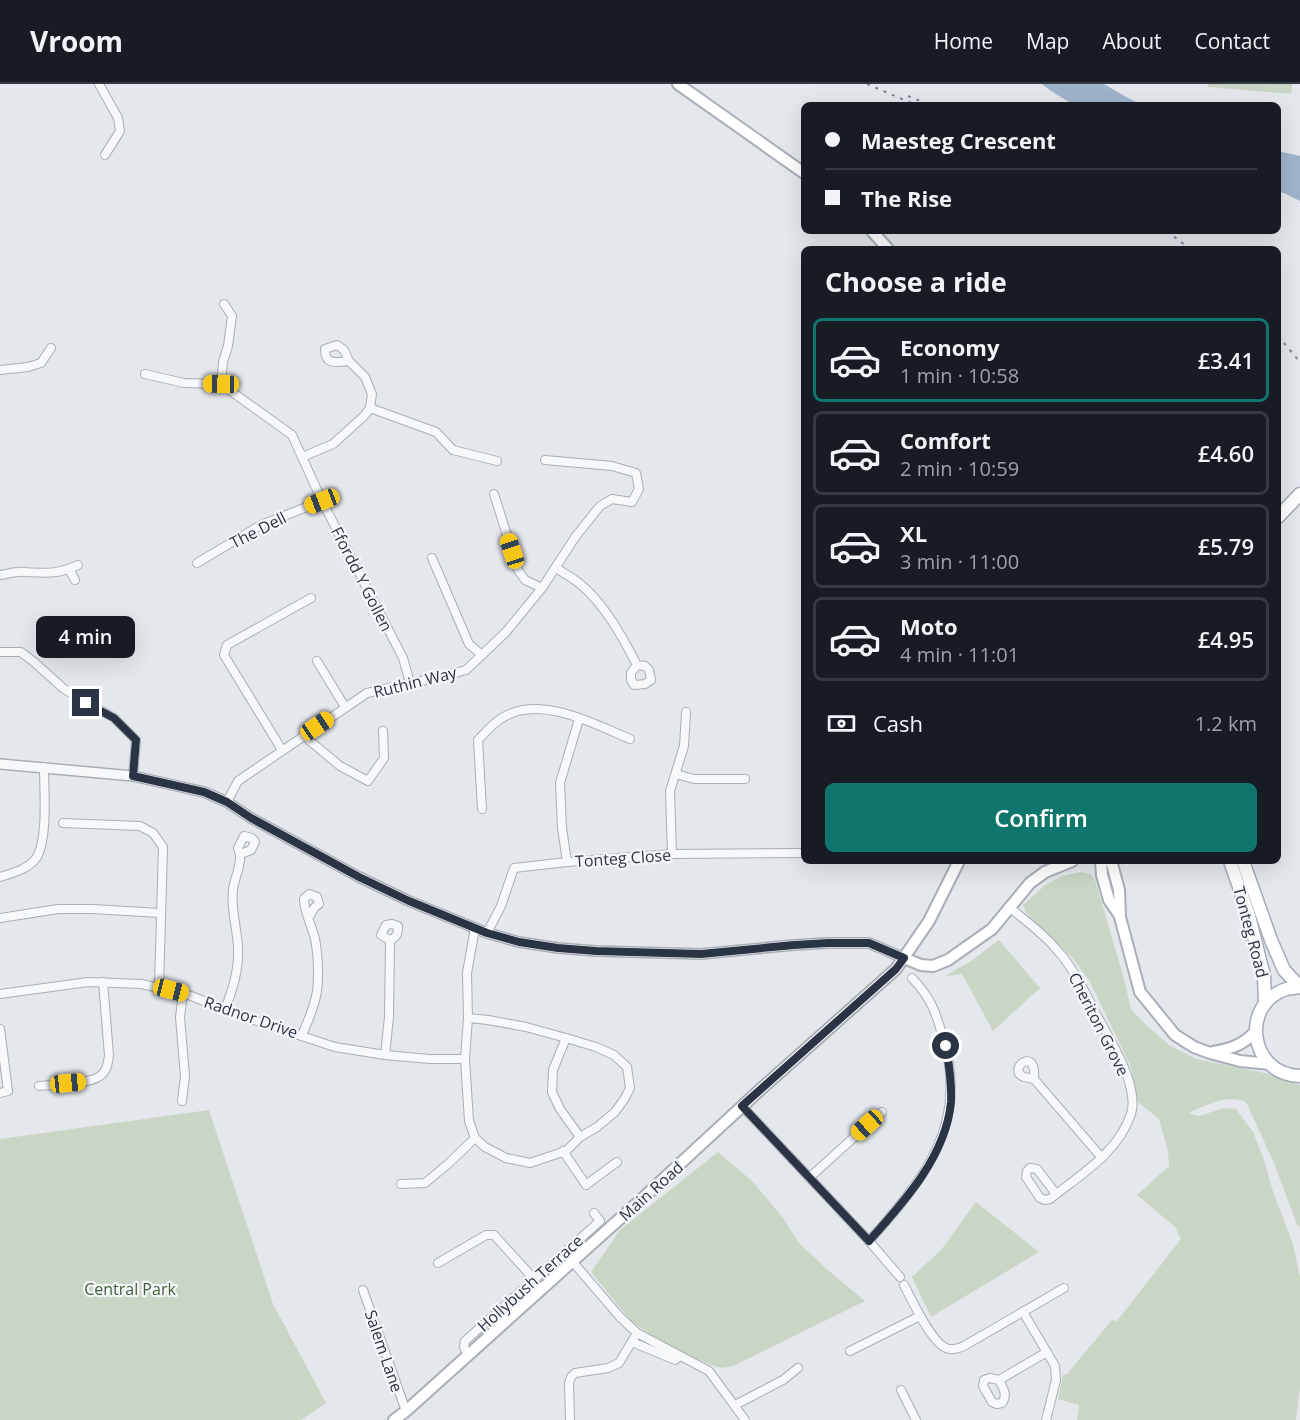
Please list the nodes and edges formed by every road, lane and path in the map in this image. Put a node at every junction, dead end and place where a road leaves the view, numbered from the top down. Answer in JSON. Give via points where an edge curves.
{"nodes":[{"id":1,"x":99,"y":84,"type":"edge"},
{"id":2,"x":678,"y":84,"type":"edge"},
{"id":3,"x":105,"y":155,"type":"dead end"},
{"id":4,"x":801,"y":171,"type":"edge"},
{"id":5,"x":875,"y":234,"type":"edge"},
{"id":6,"x":885,"y":246,"type":"edge"},
{"id":7,"x":224,"y":304,"type":"dead end"},
{"id":8,"x":51,"y":348,"type":"dead end"},
{"id":9,"x":349,"y":361,"type":"dead end"},
{"id":10,"x":0,"y":370,"type":"edge"},
{"id":11,"x":145,"y":374,"type":"dead end"},
{"id":12,"x":221,"y":384,"type":"junction"},
{"id":13,"x":370,"y":408,"type":"junction"},
{"id":14,"x":303,"y":457,"type":"junction"},
{"id":15,"x":545,"y":460,"type":"dead end"},
{"id":16,"x":497,"y":461,"type":"dead end"},
{"id":17,"x":494,"y":494,"type":"dead end"},
{"id":18,"x":1300,"y":494,"type":"edge"},
{"id":19,"x":322,"y":501,"type":"junction"},
{"id":20,"x":1281,"y":515,"type":"edge"},
{"id":21,"x":432,"y":558,"type":"dead end"},
{"id":22,"x":196,"y":563,"type":"dead end"},
{"id":23,"x":78,"y":565,"type":"dead end"},
{"id":24,"x":556,"y":568,"type":"junction"},
{"id":25,"x":69,"y":569,"type":"junction"},
{"id":26,"x":0,"y":575,"type":"edge"},
{"id":27,"x":75,"y":580,"type":"dead end"},
{"id":28,"x":542,"y":588,"type":"junction"},
{"id":29,"x":310,"y":598,"type":"dead end"},
{"id":30,"x":0,"y":652,"type":"edge"},
{"id":31,"x":482,"y":655,"type":"junction"},
{"id":32,"x":316,"y":661,"type":"dead end"},
{"id":33,"x":637,"y":665,"type":"dead end"},
{"id":34,"x":410,"y":683,"type":"junction"},
{"id":35,"x":345,"y":707,"type":"junction"},
{"id":36,"x":686,"y":712,"type":"dead end"},
{"id":37,"x":579,"y":718,"type":"junction"},
{"id":38,"x":383,"y":731,"type":"dead end"},
{"id":39,"x":303,"y":735,"type":"junction"},
{"id":40,"x":630,"y":739,"type":"dead end"},
{"id":41,"x":282,"y":750,"type":"junction"},
{"id":42,"x":0,"y":764,"type":"edge"},
{"id":43,"x":44,"y":767,"type":"junction"},
{"id":44,"x":676,"y":774,"type":"junction"},
{"id":45,"x":133,"y":776,"type":"junction"},
{"id":46,"x":745,"y":779,"type":"dead end"},
{"id":47,"x":227,"y":802,"type":"junction"},
{"id":48,"x":482,"y":808,"type":"dead end"},
{"id":49,"x":63,"y":823,"type":"dead end"},
{"id":50,"x":801,"y":853,"type":"edge"},
{"id":51,"x":241,"y":854,"type":"dead end"},
{"id":52,"x":672,"y":854,"type":"junction"},
{"id":53,"x":567,"y":862,"type":"junction"},
{"id":54,"x":958,"y":864,"type":"edge"},
{"id":55,"x":1065,"y":864,"type":"edge"},
{"id":56,"x":1101,"y":864,"type":"edge"},
{"id":57,"x":1112,"y":864,"type":"edge"},
{"id":58,"x":1231,"y":864,"type":"edge"},
{"id":59,"x":1244,"y":864,"type":"edge"},
{"id":60,"x":0,"y":877,"type":"edge"},
{"id":61,"x":1009,"y":908,"type":"junction"},
{"id":62,"x":160,"y":913,"type":"junction"},
{"id":63,"x":309,"y":917,"type":"dead end"},
{"id":64,"x":1120,"y":917,"type":"junction"},
{"id":65,"x":0,"y":918,"type":"edge"},
{"id":66,"x":475,"y":928,"type":"junction"},
{"id":67,"x":487,"y":933,"type":"junction"},
{"id":68,"x":390,"y":940,"type":"dead end"},
{"id":69,"x":904,"y":958,"type":"junction"},
{"id":70,"x":912,"y":978,"type":"dead end"},
{"id":71,"x":103,"y":982,"type":"junction"},
{"id":72,"x":159,"y":987,"type":"junction"},
{"id":73,"x":1300,"y":987,"type":"edge"},
{"id":74,"x":183,"y":993,"type":"junction"},
{"id":75,"x":0,"y":994,"type":"edge"},
{"id":76,"x":1265,"y":1004,"type":"junction"},
{"id":77,"x":225,"y":1009,"type":"junction"},
{"id":78,"x":468,"y":1018,"type":"junction"},
{"id":79,"x":0,"y":1029,"type":"edge"},
{"id":80,"x":1255,"y":1032,"type":"junction"},
{"id":81,"x":302,"y":1035,"type":"junction"},
{"id":82,"x":566,"y":1038,"type":"junction"},
{"id":83,"x":1210,"y":1053,"type":"junction"},
{"id":84,"x":385,"y":1055,"type":"junction"},
{"id":85,"x":465,"y":1059,"type":"junction"},
{"id":86,"x":1270,"y":1064,"type":"junction"},
{"id":87,"x":1300,"y":1076,"type":"edge"},
{"id":88,"x":1034,"y":1078,"type":"dead end"},
{"id":89,"x":39,"y":1086,"type":"dead end"},
{"id":90,"x":0,"y":1093,"type":"edge"},
{"id":91,"x":182,"y":1101,"type":"dead end"},
{"id":92,"x":742,"y":1106,"type":"junction"},
{"id":93,"x":882,"y":1112,"type":"dead end"},
{"id":94,"x":580,"y":1137,"type":"junction"},
{"id":95,"x":475,"y":1138,"type":"junction"},
{"id":96,"x":563,"y":1152,"type":"junction"},
{"id":97,"x":1102,"y":1158,"type":"junction"},
{"id":98,"x":617,"y":1162,"type":"dead end"},
{"id":99,"x":808,"y":1178,"type":"junction"},
{"id":100,"x":401,"y":1184,"type":"dead end"},
{"id":101,"x":1056,"y":1194,"type":"dead end"},
{"id":102,"x":594,"y":1213,"type":"dead end"},
{"id":103,"x":869,"y":1241,"type":"junction"},
{"id":104,"x":572,"y":1261,"type":"junction"},
{"id":105,"x":438,"y":1263,"type":"dead end"},
{"id":106,"x":900,"y":1277,"type":"dead end"},
{"id":107,"x":534,"y":1279,"type":"junction"},
{"id":108,"x":904,"y":1285,"type":"dead end"},
{"id":109,"x":1064,"y":1288,"type":"dead end"},
{"id":110,"x":363,"y":1290,"type":"dead end"},
{"id":111,"x":1023,"y":1312,"type":"junction"},
{"id":112,"x":920,"y":1316,"type":"junction"},
{"id":113,"x":637,"y":1333,"type":"junction"},
{"id":114,"x":632,"y":1342,"type":"junction"},
{"id":115,"x":850,"y":1351,"type":"dead end"},
{"id":116,"x":1047,"y":1352,"type":"junction"},
{"id":117,"x":468,"y":1355,"type":"junction"},
{"id":118,"x":680,"y":1356,"type":"junction"},
{"id":119,"x":798,"y":1368,"type":"dead end"},
{"id":120,"x":999,"y":1380,"type":"dead end"},
{"id":121,"x":901,"y":1390,"type":"dead end"},
{"id":122,"x":735,"y":1406,"type":"junction"},
{"id":123,"x":406,"y":1411,"type":"junction"},
{"id":124,"x":394,"y":1420,"type":"edge"},
{"id":125,"x":570,"y":1420,"type":"edge"},
{"id":126,"x":745,"y":1420,"type":"edge"},
{"id":127,"x":916,"y":1420,"type":"edge"},
{"id":128,"x":1046,"y":1420,"type":"edge"}],
"edges":[{"from":1,"to":3,"type":"street","via":[[118,118],[120,131]]},
{"from":2,"to":4,"type":"main road"},
{"from":5,"to":6,"type":"main road"},
{"from":7,"to":12,"type":"street","via":[[232,316]]},
{"from":8,"to":10,"type":"street","via":[[41,363]]},
{"from":9,"to":13,"type":"street","via":[[365,377],[372,394]]},
{"from":11,"to":12,"type":"street","via":[[184,383]]},
{"from":12,"to":14,"type":"street","name":"Ffordd Y Gollen","via":[[292,435]]},
{"from":13,"to":14,"type":"street","via":[[333,444]]},
{"from":13,"to":16,"type":"street","via":[[436,432],[453,450]]},
{"from":14,"to":19,"type":"street","name":"Ffordd Y Gollen"},
{"from":15,"to":24,"type":"street","name":"Ruthin Way","via":[[612,466],[636,473],[639,489],[632,502],[612,499],[600,506]]},
{"from":17,"to":28,"type":"street","via":[[518,570],[525,580]]},
{"from":18,"to":20,"type":"main road"},
{"from":19,"to":22,"type":"street","name":"The Dell","via":[[261,525]]},
{"from":19,"to":34,"type":"street","name":"Ffordd Y Gollen","via":[[403,658]]},
{"from":21,"to":31,"type":"street","via":[[469,644]]},
{"from":23,"to":25,"type":"street"},
{"from":24,"to":28,"type":"street","name":"Ruthin Way"},
{"from":24,"to":33,"type":"street","via":[[594,597]]},
{"from":25,"to":26,"type":"street","via":[[47,574]]},
{"from":25,"to":27,"type":"street"},
{"from":28,"to":31,"type":"street","name":"Ruthin Way"},
{"from":29,"to":41,"type":"street","via":[[226,645],[224,655]]},
{"from":30,"to":45,"type":"street","via":[[21,652],[64,689],[125,728],[136,740]]},
{"from":31,"to":34,"type":"street","name":"Ruthin Way","via":[[466,670]]},
{"from":32,"to":35,"type":"street"},
{"from":34,"to":35,"type":"street","name":"Ruthin Way","via":[[367,693]]},
{"from":35,"to":39,"type":"street","name":"Ruthin Way"},
{"from":36,"to":44,"type":"street","via":[[684,746]]},
{"from":37,"to":40,"type":"street"},
{"from":37,"to":48,"type":"street","via":[[535,709],[504,716],[491,725],[478,740]]},
{"from":37,"to":53,"type":"street","via":[[560,783]]},
{"from":38,"to":39,"type":"street","via":[[384,758],[368,781],[339,766]]},
{"from":39,"to":41,"type":"street","name":"Ruthin Way"},
{"from":41,"to":47,"type":"street","name":"Ruthin Way","via":[[238,781]]},
{"from":42,"to":43,"type":"street"},
{"from":43,"to":45,"type":"street"},
{"from":43,"to":60,"type":"street","via":[[43,838],[36,858],[21,870]]},
{"from":44,"to":46,"type":"street","via":[[694,779]]},
{"from":44,"to":52,"type":"street","via":[[670,791]]},
{"from":45,"to":47,"type":"street","via":[[204,792]]},
{"from":47,"to":66,"type":"street","via":[[359,877]]},
{"from":49,"to":62,"type":"street","via":[[140,826],[153,833],[163,847]]},
{"from":50,"to":52,"type":"street","name":"Tonteg Close"},
{"from":51,"to":77,"type":"street","via":[[233,890],[238,953]]},
{"from":52,"to":53,"type":"street","name":"Tonteg Close"},
{"from":53,"to":67,"type":"street","name":"Tonteg Close","via":[[514,868]]},
{"from":54,"to":69,"type":"main road","name":"Main Road","via":[[929,921]]},
{"from":55,"to":61,"type":"main road","via":[[1039,875]]},
{"from":56,"to":64,"type":"main road","via":[[1109,900]]},
{"from":57,"to":64,"type":"main road","via":[[1119,890]]},
{"from":58,"to":76,"type":"main road","name":"Tonteg Road","via":[[1264,976]]},
{"from":59,"to":73,"type":"main road","name":"Tonteg Road","via":[[1279,960]]},
{"from":61,"to":69,"type":"main road","via":[[992,929],[948,960],[933,966]]},
{"from":61,"to":97,"type":"street","name":"Cheriton Grove","via":[[1050,941],[1073,969],[1122,1062],[1131,1092],[1131,1113]]},
{"from":62,"to":65,"type":"street","via":[[58,909]]},
{"from":62,"to":72,"type":"street"},
{"from":63,"to":81,"type":"street","via":[[317,949],[317,991]]},
{"from":64,"to":83,"type":"main road","via":[[1140,992],[1175,1035]]},
{"from":66,"to":67,"type":"street"},
{"from":66,"to":78,"type":"street","via":[[467,973]]},
{"from":67,"to":69,"type":"street","via":[[558,948],[701,954],[869,943]]},
{"from":68,"to":84,"type":"street"},
{"from":69,"to":92,"type":"main road","name":"Main Road"},
{"from":70,"to":103,"type":"street","via":[[936,1014],[946,1046],[951,1101],[937,1149],[909,1193]]},
{"from":71,"to":72,"type":"street","name":"Radnor Drive"},
{"from":71,"to":75,"type":"street","name":"Radnor Drive"},
{"from":71,"to":89,"type":"street","via":[[109,1055],[104,1071],[90,1081]]},
{"from":72,"to":74,"type":"street","name":"Radnor Drive"},
{"from":73,"to":76,"type":"main road","via":[[1286,989]]},
{"from":74,"to":77,"type":"street","name":"Radnor Drive"},
{"from":74,"to":91,"type":"street"},
{"from":76,"to":80,"type":"main road"},
{"from":77,"to":81,"type":"street","name":"Radnor Drive"},
{"from":78,"to":82,"type":"street"},
{"from":78,"to":85,"type":"street"},
{"from":79,"to":90,"type":"street","via":[[8,1091]]},
{"from":80,"to":83,"type":"main road","via":[[1232,1049]]},
{"from":80,"to":86,"type":"main road","via":[[1262,1055]]},
{"from":81,"to":84,"type":"street","name":"Radnor Drive","via":[[335,1047]]},
{"from":82,"to":94,"type":"street","via":[[553,1070],[552,1092]]},
{"from":82,"to":94,"type":"street","via":[[614,1055],[627,1067],[630,1088],[615,1112]]},
{"from":83,"to":86,"type":"main road"},
{"from":84,"to":85,"type":"street","name":"Radnor Drive"},
{"from":85,"to":95,"type":"street","via":[[469,1121]]},
{"from":86,"to":87,"type":"main road"},
{"from":88,"to":97,"type":"street"},
{"from":92,"to":99,"type":"street"},
{"from":92,"to":104,"type":"main road","name":"Main Road"},
{"from":93,"to":99,"type":"street"},
{"from":94,"to":96,"type":"street"},
{"from":95,"to":96,"type":"street","via":[[507,1158],[530,1162]]},
{"from":95,"to":100,"type":"street","via":[[425,1183]]},
{"from":96,"to":98,"type":"street","via":[[586,1185]]},
{"from":97,"to":101,"type":"street","name":"Cheriton Grove"},
{"from":99,"to":103,"type":"street"},
{"from":102,"to":107,"type":"street","name":"Hollybush Terrace","via":[[600,1221]]},
{"from":103,"to":106,"type":"street"},
{"from":104,"to":113,"type":"street"},
{"from":104,"to":117,"type":"main road","name":"Main Road"},
{"from":105,"to":107,"type":"street","via":[[494,1234]]},
{"from":107,"to":117,"type":"street","name":"Hollybush Terrace","via":[[465,1341]]},
{"from":108,"to":112,"type":"street"},
{"from":109,"to":111,"type":"street"},
{"from":110,"to":123,"type":"street","name":"Salem Lane"},
{"from":111,"to":112,"type":"street","via":[[964,1346],[950,1349],[944,1347]]},
{"from":111,"to":116,"type":"street"},
{"from":112,"to":115,"type":"street"},
{"from":113,"to":114,"type":"street"},
{"from":113,"to":118,"type":"street"},
{"from":114,"to":118,"type":"street","via":[[675,1360]]},
{"from":114,"to":125,"type":"street","via":[[619,1363],[571,1377]]},
{"from":116,"to":120,"type":"street"},
{"from":116,"to":128,"type":"street","via":[[1056,1374]]},
{"from":117,"to":123,"type":"main road","name":"Main Road"},
{"from":118,"to":122,"type":"street","via":[[709,1371]]},
{"from":119,"to":122,"type":"street"},
{"from":121,"to":127,"type":"street"},
{"from":122,"to":126,"type":"street"},
{"from":123,"to":124,"type":"main road","name":"Main Road"}]}
